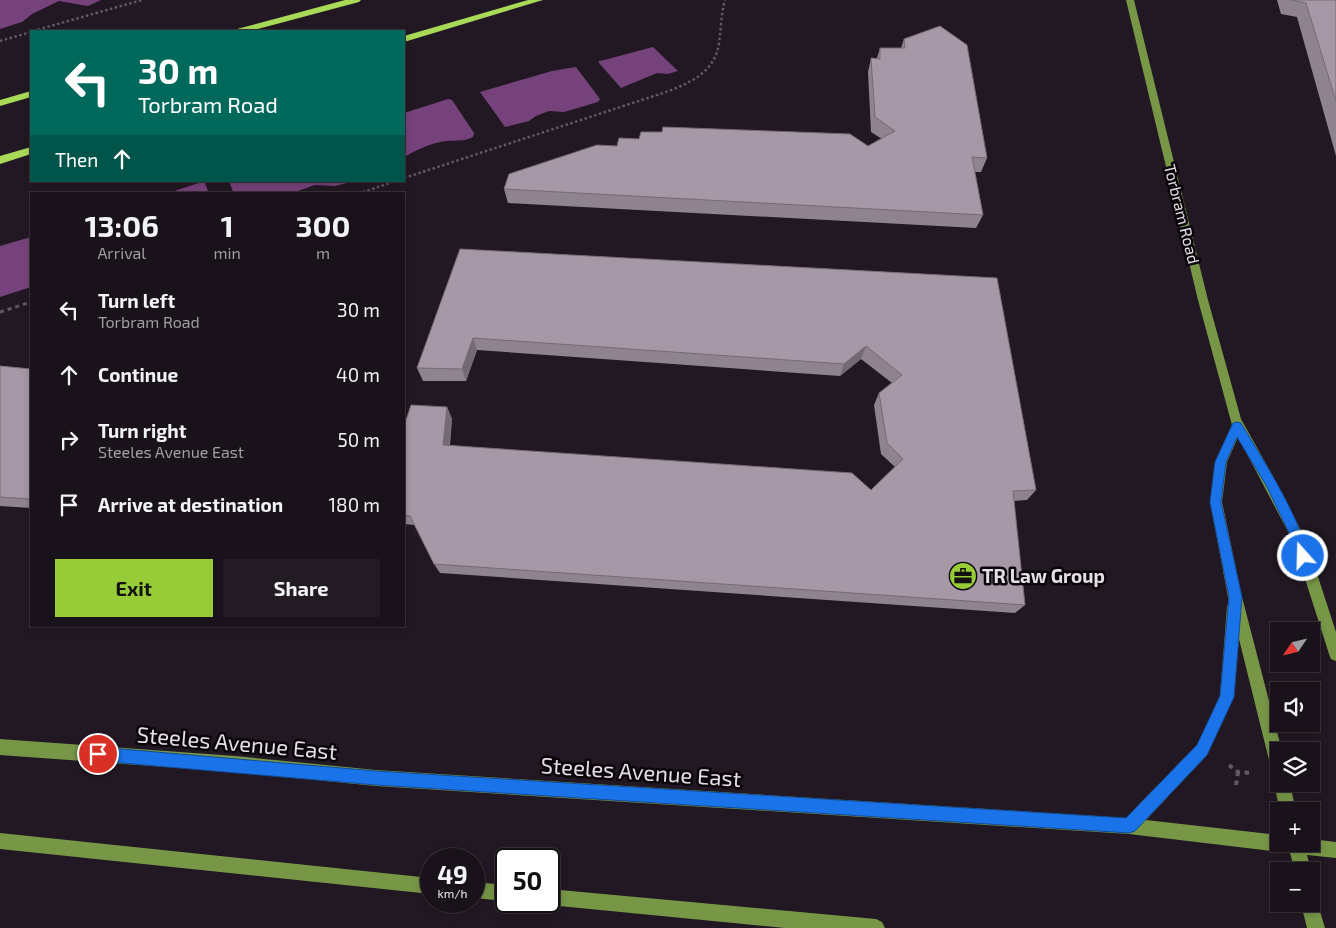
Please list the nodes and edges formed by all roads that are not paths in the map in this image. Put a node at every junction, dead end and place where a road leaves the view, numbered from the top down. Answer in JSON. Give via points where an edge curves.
{"nodes":[{"id":1,"x":356,"y":0,"type":"edge"},
{"id":2,"x":538,"y":0,"type":"edge"},
{"id":3,"x":1130,"y":0,"type":"edge"},
{"id":4,"x":244,"y":30,"type":"edge"},
{"id":5,"x":405,"y":39,"type":"edge"},
{"id":6,"x":30,"y":94,"type":"edge"},
{"id":7,"x":0,"y":103,"type":"edge"},
{"id":8,"x":30,"y":150,"type":"edge"},
{"id":9,"x":0,"y":160,"type":"edge"},
{"id":10,"x":1237,"y":426,"type":"junction"},
{"id":11,"x":1235,"y":597,"type":"junction"},
{"id":12,"x":1336,"y":654,"type":"edge"},
{"id":13,"x":1272,"y":742,"type":"edge"},
{"id":14,"x":0,"y":747,"type":"edge"},
{"id":15,"x":1129,"y":826,"type":"junction"},
{"id":16,"x":0,"y":841,"type":"edge"},
{"id":17,"x":1270,"y":842,"type":"edge"},
{"id":18,"x":1320,"y":848,"type":"edge"},
{"id":19,"x":1336,"y":850,"type":"edge"},
{"id":20,"x":420,"y":885,"type":"edge"},
{"id":21,"x":560,"y":898,"type":"edge"},
{"id":22,"x":1312,"y":912,"type":"edge"},
{"id":23,"x":876,"y":928,"type":"edge"},
{"id":24,"x":1316,"y":928,"type":"edge"}],
"edges":[{"from":1,"to":4,"type":"highway"},
{"from":2,"to":5,"type":"highway"},
{"from":3,"to":10,"type":"main road","name":"Torbram Road"},
{"from":6,"to":7,"type":"highway"},
{"from":8,"to":9,"type":"highway"},
{"from":10,"to":11,"type":"main road","via":[[1221,462],[1216,502]]},
{"from":10,"to":12,"type":"main road","name":"Torbram Road","via":[[1299,540]]},
{"from":11,"to":13,"type":"main road"},
{"from":11,"to":15,"type":"main road","via":[[1227,697],[1215,723],[1202,750]]},
{"from":14,"to":15,"type":"main road","name":"Steeles Avenue East","via":[[376,778]]},
{"from":15,"to":17,"type":"main road","name":"Steeles Avenue East"},
{"from":16,"to":20,"type":"main road"},
{"from":18,"to":19,"type":"main road","name":"Steeles Avenue East"},
{"from":21,"to":23,"type":"main road"},
{"from":22,"to":24,"type":"main road"}]}
